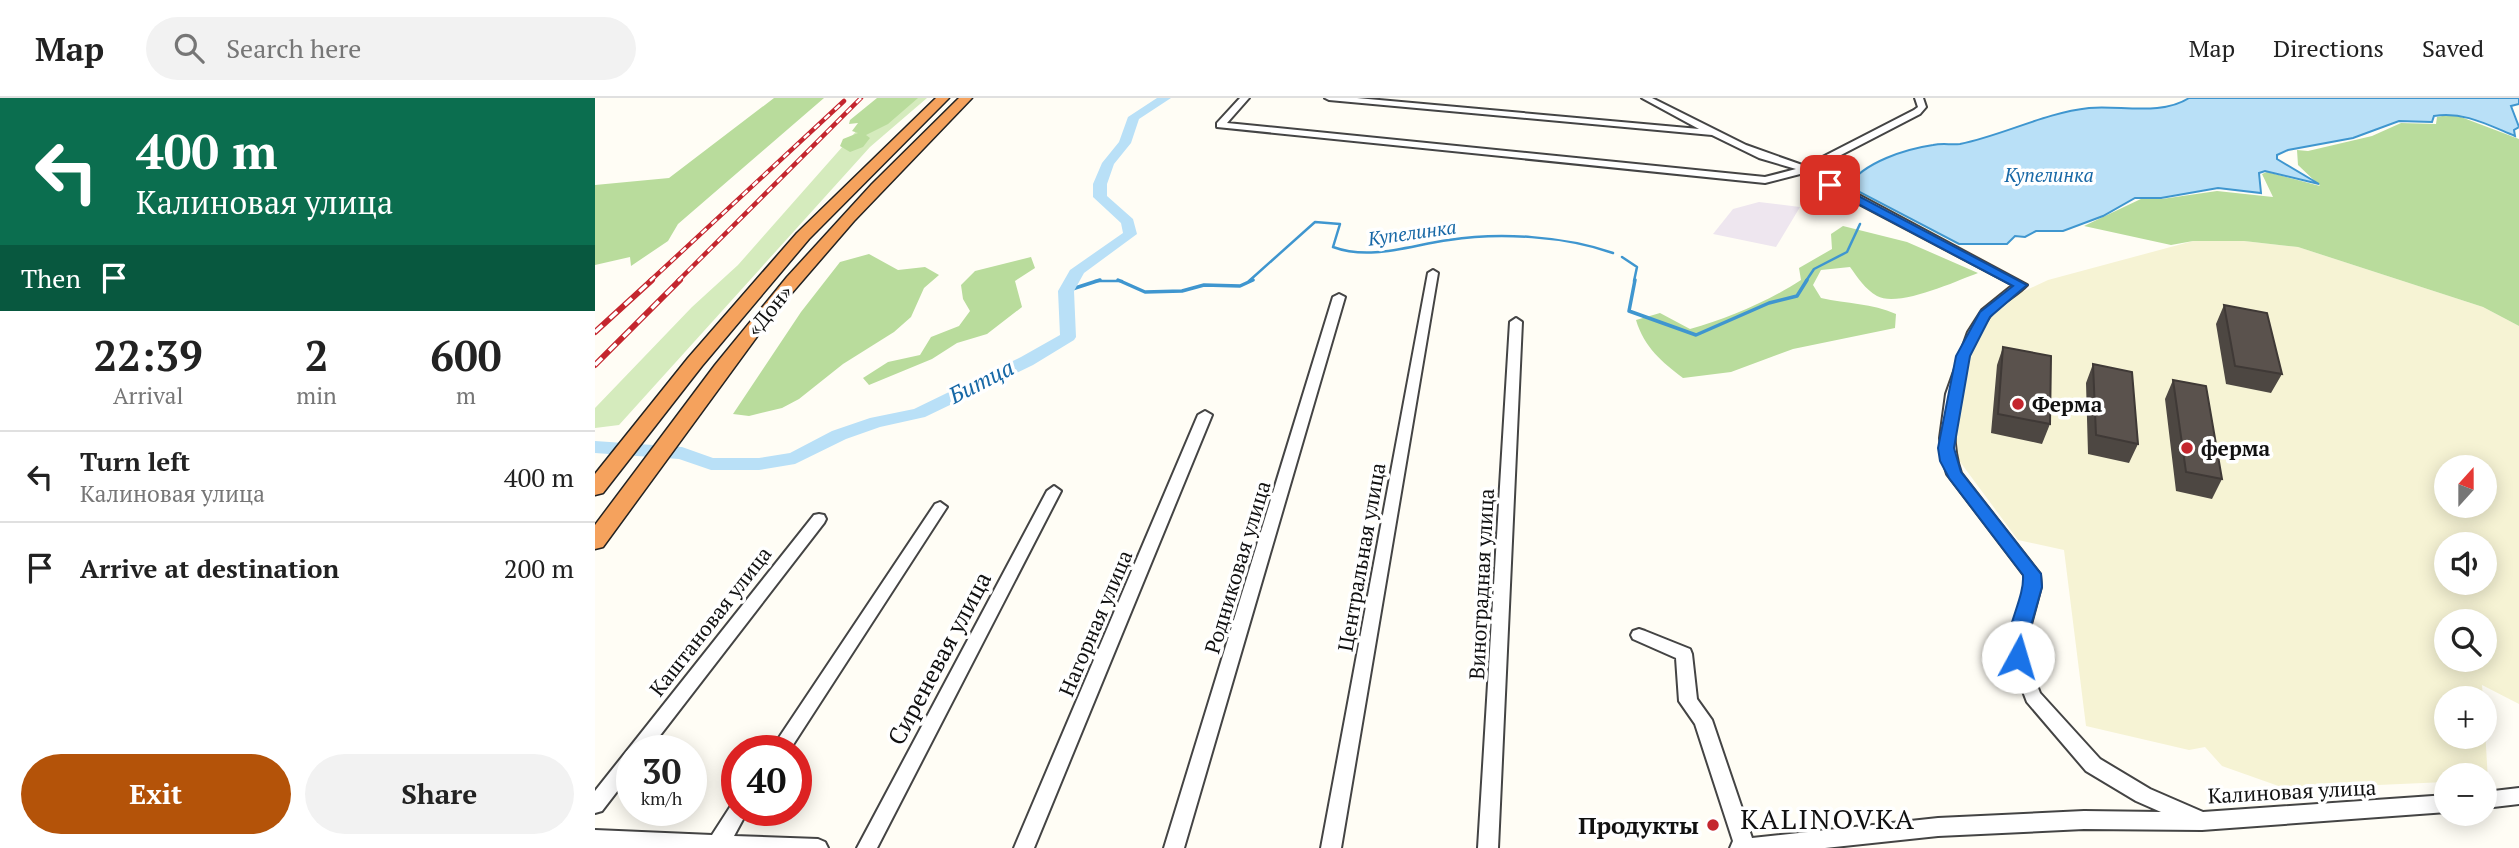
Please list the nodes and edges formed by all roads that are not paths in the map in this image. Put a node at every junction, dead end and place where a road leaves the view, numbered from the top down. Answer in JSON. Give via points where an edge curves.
{"nodes":[{"id":1,"x":943,"y":98,"type":"edge"},
{"id":2,"x":966,"y":98,"type":"edge"},
{"id":3,"x":1245,"y":98,"type":"edge"},
{"id":4,"x":1329,"y":98,"type":"edge"},
{"id":5,"x":1646,"y":98,"type":"edge"},
{"id":6,"x":1919,"y":98,"type":"edge"},
{"id":7,"x":1714,"y":133,"type":"junction"},
{"id":8,"x":1807,"y":169,"type":"junction"},
{"id":9,"x":1433,"y":273,"type":"dead end"},
{"id":10,"x":1339,"y":297,"type":"dead end"},
{"id":11,"x":1516,"y":322,"type":"dead end"},
{"id":12,"x":1205,"y":415,"type":"dead end"},
{"id":13,"x":595,"y":488,"type":"edge"},
{"id":14,"x":1054,"y":491,"type":"dead end"},
{"id":15,"x":940,"y":507,"type":"dead end"},
{"id":16,"x":819,"y":519,"type":"dead end"},
{"id":17,"x":595,"y":541,"type":"edge"},
{"id":18,"x":1639,"y":635,"type":"dead end"},
{"id":19,"x":650,"y":735,"type":"edge"},
{"id":20,"x":790,"y":735,"type":"edge"},
{"id":21,"x":616,"y":778,"type":"edge"},
{"id":22,"x":2519,"y":796,"type":"edge"},
{"id":23,"x":2497,"y":799,"type":"edge"},
{"id":24,"x":2434,"y":804,"type":"edge"},
{"id":25,"x":595,"y":805,"type":"edge"},
{"id":26,"x":2202,"y":821,"type":"junction"},
{"id":27,"x":728,"y":826,"type":"edge"},
{"id":28,"x":595,"y":839,"type":"edge"},
{"id":29,"x":717,"y":843,"type":"junction"},
{"id":30,"x":818,"y":848,"type":"edge"},
{"id":31,"x":867,"y":848,"type":"edge"},
{"id":32,"x":1024,"y":848,"type":"edge"},
{"id":33,"x":1174,"y":848,"type":"edge"},
{"id":34,"x":1331,"y":848,"type":"edge"},
{"id":35,"x":1488,"y":848,"type":"edge"},
{"id":36,"x":1742,"y":848,"type":"edge"}],
"edges":[{"from":1,"to":13,"type":"highway","name":"«Дон»","via":[[803,236]]},
{"from":2,"to":17,"type":"highway","name":"«Дон»","via":[[805,266]]},
{"from":3,"to":8,"type":"street","via":[[1220,125],[1765,180]]},
{"from":4,"to":7,"type":"street"},
{"from":5,"to":7,"type":"street"},
{"from":6,"to":8,"type":"street","via":[[1922,107],[1917,111]]},
{"from":7,"to":8,"type":"street","name":"Калиновая улица"},
{"from":8,"to":26,"type":"street","name":"Калиновая улица","via":[[1809,174],[2026,283],[1985,314],[1963,356],[1947,432],[1947,461],[2032,574],[2018,657],[2033,697],[2093,765],[2143,795]]},
{"from":9,"to":34,"type":"street","name":"Центральная улица"},
{"from":10,"to":33,"type":"street","name":"Родниковая улица"},
{"from":11,"to":35,"type":"street","name":"Виноградная улица"},
{"from":12,"to":32,"type":"street","name":"Нагорная улица"},
{"from":14,"to":31,"type":"street","name":"Сиреневая улица"},
{"from":15,"to":20,"type":"street"},
{"from":16,"to":19,"type":"street","name":"Каштановая улица"},
{"from":18,"to":36,"type":"street","via":[[1684,654],[1688,701],[1703,720],[1711,741]]},
{"from":21,"to":25,"type":"street"},
{"from":22,"to":23,"type":"street"},
{"from":24,"to":26,"type":"street","name":"Калиновая улица"},
{"from":26,"to":36,"type":"street","via":[[2084,820],[1938,827]]},
{"from":27,"to":29,"type":"street"},
{"from":28,"to":29,"type":"street"},
{"from":29,"to":30,"type":"street"}]}
